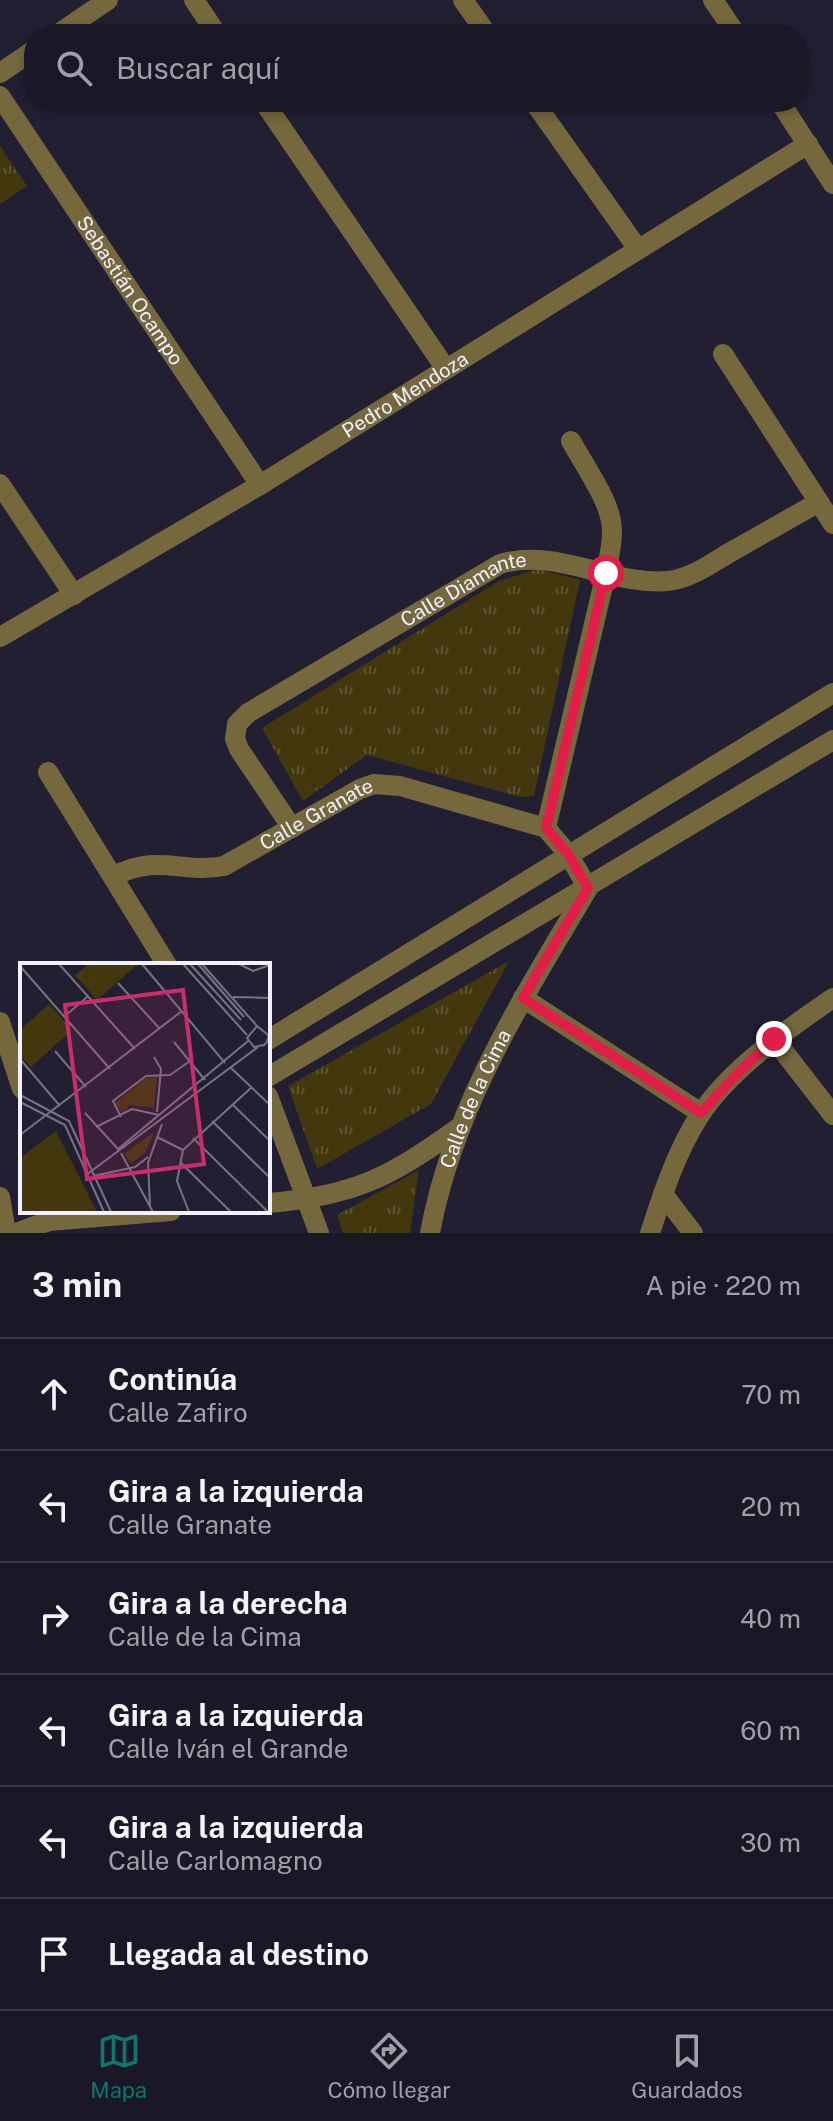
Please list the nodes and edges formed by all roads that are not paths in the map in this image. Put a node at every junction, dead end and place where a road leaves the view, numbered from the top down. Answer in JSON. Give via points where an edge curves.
{"nodes":[{"id":1,"x":108,"y":0,"type":"edge"},
{"id":2,"x":194,"y":0,"type":"edge"},
{"id":3,"x":463,"y":0,"type":"edge"},
{"id":4,"x":713,"y":0,"type":"edge"},
{"id":5,"x":73,"y":24,"type":"edge"},
{"id":6,"x":210,"y":24,"type":"edge"},
{"id":7,"x":480,"y":24,"type":"edge"},
{"id":8,"x":729,"y":24,"type":"edge"},
{"id":9,"x":24,"y":57,"type":"edge"},
{"id":10,"x":0,"y":73,"type":"edge"},
{"id":11,"x":0,"y":96,"type":"edge"},
{"id":12,"x":271,"y":112,"type":"edge"},
{"id":13,"x":541,"y":112,"type":"edge"},
{"id":14,"x":787,"y":112,"type":"edge"},
{"id":15,"x":808,"y":144,"type":"junction"},
{"id":16,"x":833,"y":184,"type":"edge"},
{"id":17,"x":638,"y":249,"type":"junction"},
{"id":18,"x":723,"y":354,"type":"dead end"},
{"id":19,"x":446,"y":369,"type":"junction"},
{"id":20,"x":571,"y":441,"type":"dead end"},
{"id":21,"x":0,"y":484,"type":"edge"},
{"id":22,"x":260,"y":485,"type":"junction"},
{"id":23,"x":819,"y":502,"type":"junction"},
{"id":24,"x":833,"y":524,"type":"edge"},
{"id":25,"x":606,"y":573,"type":"junction"},
{"id":26,"x":74,"y":595,"type":"junction"},
{"id":27,"x":0,"y":637,"type":"edge"},
{"id":28,"x":833,"y":693,"type":"edge"},
{"id":29,"x":833,"y":740,"type":"edge"},
{"id":30,"x":48,"y":772,"type":"dead end"},
{"id":31,"x":292,"y":828,"type":"junction"},
{"id":32,"x":546,"y":828,"type":"junction"},
{"id":33,"x":568,"y":854,"type":"junction"},
{"id":34,"x":114,"y":876,"type":"junction"},
{"id":35,"x":588,"y":888,"type":"junction"},
{"id":36,"x":166,"y":963,"type":"edge"},
{"id":37,"x":523,"y":998,"type":"junction"},
{"id":38,"x":833,"y":998,"type":"edge"},
{"id":39,"x":0,"y":1022,"type":"edge"},
{"id":40,"x":270,"y":1039,"type":"edge"},
{"id":41,"x":774,"y":1039,"type":"junction"},
{"id":42,"x":270,"y":1076,"type":"edge"},
{"id":43,"x":20,"y":1083,"type":"edge"},
{"id":44,"x":270,"y":1101,"type":"edge"},
{"id":45,"x":701,"y":1113,"type":"junction"},
{"id":46,"x":833,"y":1115,"type":"edge"},
{"id":47,"x":460,"y":1127,"type":"junction"},
{"id":48,"x":663,"y":1194,"type":"junction"},
{"id":49,"x":306,"y":1200,"type":"junction"},
{"id":50,"x":1,"y":1201,"type":"edge"},
{"id":51,"x":270,"y":1203,"type":"edge"},
{"id":52,"x":149,"y":1213,"type":"edge"},
{"id":53,"x":49,"y":1222,"type":"edge"},
{"id":54,"x":6,"y":1233,"type":"edge"},
{"id":55,"x":16,"y":1233,"type":"edge"},
{"id":56,"x":319,"y":1233,"type":"edge"},
{"id":57,"x":430,"y":1233,"type":"edge"},
{"id":58,"x":650,"y":1233,"type":"edge"},
{"id":59,"x":693,"y":1233,"type":"edge"}],
"edges":[{"from":1,"to":5,"type":"street"},
{"from":2,"to":6,"type":"street"},
{"from":3,"to":7,"type":"street"},
{"from":4,"to":8,"type":"street"},
{"from":9,"to":10,"type":"street"},
{"from":11,"to":22,"type":"street","name":"Sebastián Ocampo"},
{"from":12,"to":19,"type":"street"},
{"from":13,"to":17,"type":"street"},
{"from":14,"to":15,"type":"street"},
{"from":15,"to":16,"type":"street"},
{"from":15,"to":17,"type":"street","name":"Pedro Mendoza"},
{"from":17,"to":19,"type":"street","name":"Pedro Mendoza"},
{"from":18,"to":23,"type":"street"},
{"from":19,"to":22,"type":"street","name":"Pedro Mendoza"},
{"from":20,"to":25,"type":"street","via":[[611,520]]},
{"from":21,"to":26,"type":"street"},
{"from":22,"to":26,"type":"street","name":"Pedro Mendoza"},
{"from":23,"to":24,"type":"street"},
{"from":23,"to":25,"type":"street","name":"Calle Diamante","via":[[673,581]]},
{"from":25,"to":31,"type":"street","name":"Calle Diamante","via":[[538,558],[500,564],[240,718],[235,732],[239,749]]},
{"from":25,"to":32,"type":"street"},
{"from":26,"to":27,"type":"street","name":"Pedro Mendoza"},
{"from":28,"to":33,"type":"street"},
{"from":29,"to":35,"type":"street"},
{"from":30,"to":34,"type":"street"},
{"from":31,"to":32,"type":"street","name":"Calle Granate","via":[[374,784],[416,790]]},
{"from":31,"to":34,"type":"street","name":"Calle Granate","via":[[224,866],[143,864]]},
{"from":32,"to":33,"type":"street"},
{"from":33,"to":35,"type":"street"},
{"from":33,"to":40,"type":"street"},
{"from":34,"to":36,"type":"street"},
{"from":35,"to":37,"type":"street","name":"Calle de la Cima"},
{"from":35,"to":42,"type":"street"},
{"from":37,"to":45,"type":"street"},
{"from":37,"to":47,"type":"street","name":"Calle de la Cima"},
{"from":38,"to":41,"type":"street"},
{"from":39,"to":43,"type":"street"},
{"from":41,"to":45,"type":"street"},
{"from":41,"to":46,"type":"street"},
{"from":44,"to":49,"type":"street"},
{"from":45,"to":48,"type":"street"},
{"from":47,"to":49,"type":"street","via":[[381,1178]]},
{"from":47,"to":57,"type":"street","name":"Calle de la Cima"},
{"from":48,"to":58,"type":"street"},
{"from":48,"to":59,"type":"street"},
{"from":49,"to":51,"type":"street"},
{"from":49,"to":56,"type":"street"},
{"from":50,"to":54,"type":"street"},
{"from":52,"to":53,"type":"street"},
{"from":53,"to":55,"type":"street"}]}
